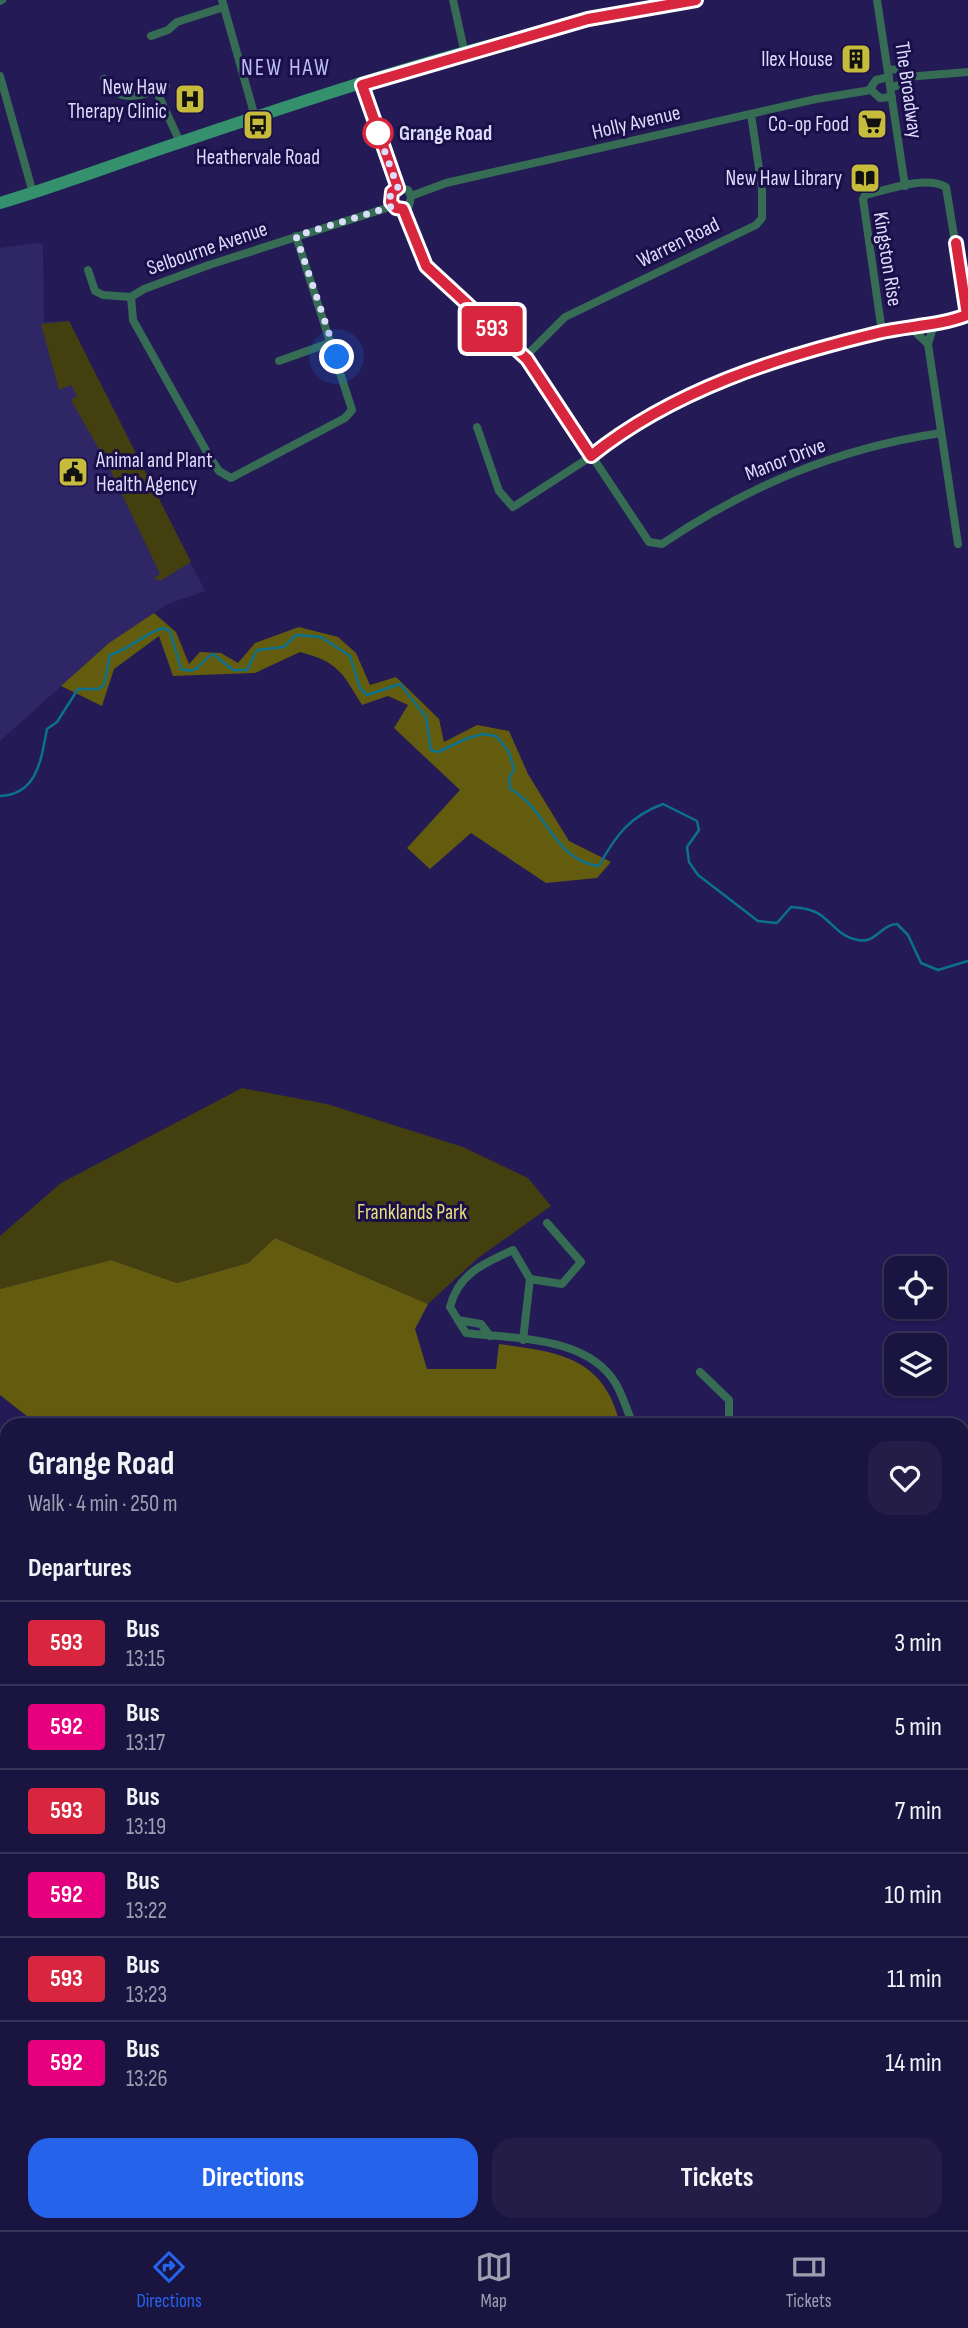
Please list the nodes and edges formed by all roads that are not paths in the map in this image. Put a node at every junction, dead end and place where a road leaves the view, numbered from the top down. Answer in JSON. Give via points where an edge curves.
{"nodes":[{"id":1,"x":453,"y":0,"type":"edge"},
{"id":2,"x":695,"y":0,"type":"edge"},
{"id":3,"x":877,"y":0,"type":"edge"},
{"id":4,"x":223,"y":4,"type":"edge"},
{"id":5,"x":643,"y":4,"type":"edge"},
{"id":6,"x":151,"y":36,"type":"dead end"},
{"id":7,"x":465,"y":54,"type":"junction"},
{"id":8,"x":968,"y":72,"type":"edge"},
{"id":9,"x":888,"y":73,"type":"junction"},
{"id":10,"x":0,"y":76,"type":"edge"},
{"id":11,"x":906,"y":76,"type":"junction"},
{"id":12,"x":104,"y":79,"type":"dead end"},
{"id":13,"x":166,"y":85,"type":"dead end"},
{"id":14,"x":362,"y":85,"type":"junction"},
{"id":15,"x":156,"y":90,"type":"junction"},
{"id":16,"x":871,"y":90,"type":"junction"},
{"id":17,"x":891,"y":92,"type":"junction"},
{"id":18,"x":751,"y":114,"type":"junction"},
{"id":19,"x":255,"y":117,"type":"junction"},
{"id":20,"x":180,"y":142,"type":"junction"},
{"id":21,"x":905,"y":186,"type":"junction"},
{"id":22,"x":398,"y":188,"type":"junction"},
{"id":23,"x":33,"y":193,"type":"junction"},
{"id":24,"x":411,"y":196,"type":"junction"},
{"id":25,"x":0,"y":203,"type":"edge"},
{"id":26,"x":393,"y":206,"type":"junction"},
{"id":27,"x":403,"y":209,"type":"junction"},
{"id":28,"x":296,"y":236,"type":"junction"},
{"id":29,"x":88,"y":270,"type":"dead end"},
{"id":30,"x":131,"y":297,"type":"junction"},
{"id":31,"x":967,"y":315,"type":"edge"},
{"id":32,"x":935,"y":321,"type":"junction"},
{"id":33,"x":909,"y":326,"type":"junction"},
{"id":34,"x":882,"y":332,"type":"junction"},
{"id":35,"x":332,"y":342,"type":"junction"},
{"id":36,"x":928,"y":344,"type":"junction"},
{"id":37,"x":524,"y":357,"type":"junction"},
{"id":38,"x":279,"y":360,"type":"dead end"},
{"id":39,"x":477,"y":427,"type":"dead end"},
{"id":40,"x":941,"y":433,"type":"junction"},
{"id":41,"x":591,"y":456,"type":"junction"},
{"id":42,"x":958,"y":544,"type":"dead end"},
{"id":43,"x":547,"y":1223,"type":"dead end"},
{"id":44,"x":530,"y":1279,"type":"junction"},
{"id":45,"x":458,"y":1320,"type":"junction"},
{"id":46,"x":490,"y":1336,"type":"junction"},
{"id":47,"x":523,"y":1340,"type":"junction"},
{"id":48,"x":701,"y":1372,"type":"dead end"},
{"id":49,"x":631,"y":1418,"type":"edge"},
{"id":50,"x":729,"y":1418,"type":"edge"}],
"edges":[{"from":1,"to":7,"type":"street"},
{"from":2,"to":5,"type":"main road"},
{"from":3,"to":9,"type":"street","name":"The Broadway"},
{"from":4,"to":6,"type":"street"},
{"from":4,"to":19,"type":"street"},
{"from":5,"to":7,"type":"main road"},
{"from":7,"to":14,"type":"main road"},
{"from":8,"to":11,"type":"street"},
{"from":9,"to":11,"type":"street","via":[[900,69]]},
{"from":9,"to":16,"type":"street","name":"Holly Avenue","via":[[876,80]]},
{"from":9,"to":17,"type":"street","name":"The Broadway"},
{"from":10,"to":23,"type":"street"},
{"from":11,"to":17,"type":"street","via":[[904,84]]},
{"from":12,"to":15,"type":"street","via":[[117,99]]},
{"from":13,"to":15,"type":"street"},
{"from":14,"to":19,"type":"main road"},
{"from":14,"to":22,"type":"street"},
{"from":15,"to":20,"type":"street"},
{"from":16,"to":17,"type":"street","name":"Holly Avenue","via":[[880,98]]},
{"from":16,"to":18,"type":"street","name":"Holly Avenue"},
{"from":17,"to":21,"type":"street","name":"The Broadway"},
{"from":18,"to":24,"type":"street","name":"Holly Avenue","via":[[446,183]]},
{"from":18,"to":37,"type":"street","name":"Warren Road","via":[[764,209],[756,225],[565,317]]},
{"from":19,"to":20,"type":"main road"},
{"from":20,"to":23,"type":"main road"},
{"from":21,"to":31,"type":"street","name":"Kingston Rise","via":[[946,187]]},
{"from":21,"to":34,"type":"street","name":"Kingston Rise","via":[[863,199]]},
{"from":22,"to":24,"type":"street","via":[[408,190]]},
{"from":22,"to":26,"type":"street","via":[[390,195]]},
{"from":23,"to":25,"type":"main road"},
{"from":24,"to":27,"type":"street","via":[[409,206]]},
{"from":26,"to":27,"type":"street"},
{"from":26,"to":28,"type":"street","name":"Selbourne Avenue"},
{"from":27,"to":37,"type":"street","via":[[426,266]]},
{"from":28,"to":30,"type":"street","name":"Selbourne Avenue"},
{"from":28,"to":35,"type":"street","name":"Selbourne Avenue"},
{"from":29,"to":30,"type":"street","name":"Selbourne Avenue","via":[[89,285],[95,291]]},
{"from":30,"to":35,"type":"street","name":"Selbourne Avenue","via":[[133,320],[226,478],[351,414],[353,405]]},
{"from":31,"to":32,"type":"street"},
{"from":32,"to":33,"type":"street"},
{"from":32,"to":36,"type":"street"},
{"from":33,"to":34,"type":"street"},
{"from":33,"to":36,"type":"street"},
{"from":34,"to":41,"type":"street","via":[[816,348],[731,377],[655,415]]},
{"from":35,"to":38,"type":"street"},
{"from":36,"to":40,"type":"street"},
{"from":37,"to":41,"type":"street"},
{"from":39,"to":41,"type":"street","via":[[499,491],[513,507]]},
{"from":40,"to":41,"type":"street","name":"Manor Drive","via":[[876,445],[788,473],[720,506],[662,544],[645,537]]},
{"from":40,"to":42,"type":"street"},
{"from":43,"to":44,"type":"street","via":[[581,1262],[562,1284]]},
{"from":44,"to":45,"type":"street","via":[[513,1250],[477,1266],[455,1289],[450,1307]]},
{"from":44,"to":47,"type":"street"},
{"from":45,"to":46,"type":"street","via":[[481,1324]]},
{"from":45,"to":46,"type":"street","via":[[466,1333]]},
{"from":46,"to":47,"type":"street"},
{"from":47,"to":49,"type":"street","via":[[565,1346],[594,1361],[616,1383]]},
{"from":48,"to":50,"type":"street","via":[[729,1400]]}]}
